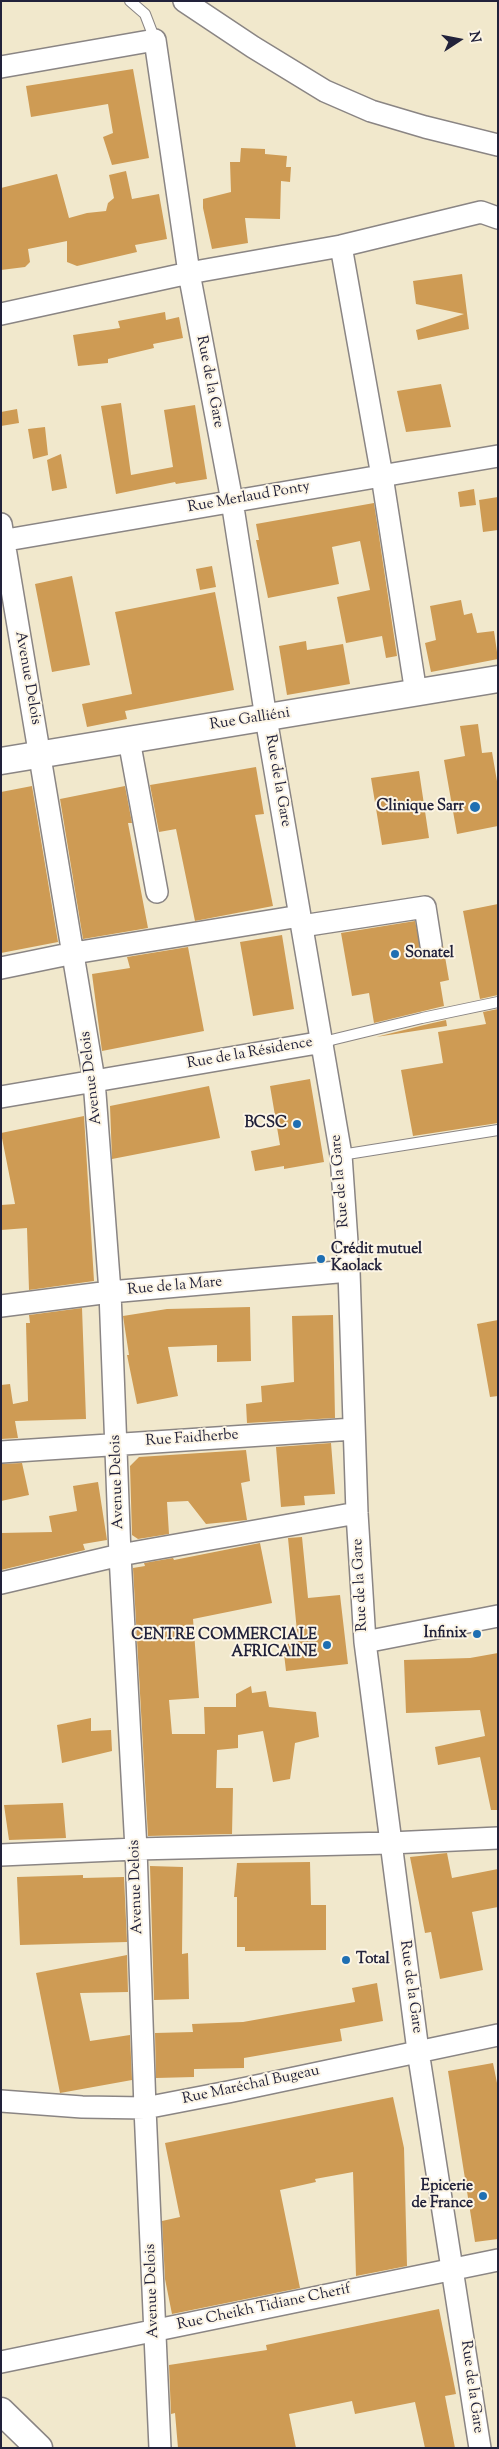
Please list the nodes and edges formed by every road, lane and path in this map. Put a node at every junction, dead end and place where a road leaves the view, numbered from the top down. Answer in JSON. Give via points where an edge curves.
{"nodes":[{"id":1,"x":130,"y":1,"type":"edge"},
{"id":2,"x":184,"y":1,"type":"edge"},
{"id":3,"x":156,"y":40,"type":"junction"},
{"id":4,"x":1,"y":66,"type":"edge"},
{"id":5,"x":498,"y":144,"type":"edge"},
{"id":6,"x":498,"y":218,"type":"edge"},
{"id":7,"x":341,"y":246,"type":"junction"},
{"id":8,"x":189,"y":273,"type":"junction"},
{"id":9,"x":1,"y":314,"type":"edge"},
{"id":10,"x":498,"y":456,"type":"edge"},
{"id":11,"x":382,"y":476,"type":"junction"},
{"id":12,"x":232,"y":501,"type":"junction"},
{"id":13,"x":2,"y":535,"type":"edge"},
{"id":14,"x":498,"y":680,"type":"edge"},
{"id":15,"x":416,"y":693,"type":"junction"},
{"id":16,"x":266,"y":718,"type":"junction"},
{"id":17,"x":129,"y":740,"type":"junction"},
{"id":18,"x":40,"y":755,"type":"junction"},
{"id":19,"x":1,"y":761,"type":"edge"},
{"id":20,"x":157,"y":892,"type":"dead end"},
{"id":21,"x":301,"y":921,"type":"junction"},
{"id":22,"x":431,"y":945,"type":"dead end"},
{"id":23,"x":74,"y":953,"type":"junction"},
{"id":24,"x":1,"y":968,"type":"edge"},
{"id":25,"x":498,"y":1002,"type":"edge"},
{"id":26,"x":323,"y":1042,"type":"junction"},
{"id":27,"x":94,"y":1080,"type":"junction"},
{"id":28,"x":1,"y":1097,"type":"edge"},
{"id":29,"x":498,"y":1130,"type":"edge"},
{"id":30,"x":341,"y":1155,"type":"junction"},
{"id":31,"x":349,"y":1272,"type":"junction"},
{"id":32,"x":110,"y":1292,"type":"junction"},
{"id":33,"x":1,"y":1306,"type":"edge"},
{"id":34,"x":354,"y":1429,"type":"junction"},
{"id":35,"x":117,"y":1444,"type":"junction"},
{"id":36,"x":1,"y":1452,"type":"edge"},
{"id":37,"x":357,"y":1512,"type":"junction"},
{"id":38,"x":120,"y":1555,"type":"junction"},
{"id":39,"x":1,"y":1583,"type":"edge"},
{"id":40,"x":498,"y":1616,"type":"edge"},
{"id":41,"x":365,"y":1642,"type":"junction"},
{"id":42,"x":498,"y":1838,"type":"edge"},
{"id":43,"x":390,"y":1843,"type":"junction"},
{"id":44,"x":136,"y":1849,"type":"junction"},
{"id":45,"x":1,"y":1855,"type":"edge"},
{"id":46,"x":498,"y":2035,"type":"edge"},
{"id":47,"x":418,"y":2050,"type":"junction"},
{"id":48,"x":1,"y":2101,"type":"edge"},
{"id":49,"x":145,"y":2108,"type":"junction"},
{"id":50,"x":498,"y":2260,"type":"edge"},
{"id":51,"x":454,"y":2269,"type":"junction"},
{"id":52,"x":154,"y":2330,"type":"junction"},
{"id":53,"x":1,"y":2362,"type":"edge"},
{"id":54,"x":1,"y":2411,"type":"edge"},
{"id":55,"x":39,"y":2448,"type":"edge"},
{"id":56,"x":160,"y":2448,"type":"edge"},
{"id":57,"x":480,"y":2448,"type":"edge"}],
"edges":[{"from":1,"to":3,"type":"lane","via":[[145,14]]},
{"from":2,"to":5,"type":"street","via":[[325,91],[372,111]]},
{"from":3,"to":4,"type":"street"},
{"from":3,"to":8,"type":"street","name":"Rue de la Gare"},
{"from":6,"to":7,"type":"street","via":[[480,212]]},
{"from":7,"to":8,"type":"street"},
{"from":7,"to":11,"type":"street"},
{"from":8,"to":9,"type":"street"},
{"from":8,"to":12,"type":"street","name":"Rue de la Gare"},
{"from":10,"to":11,"type":"street","name":"Rue Merlaud Ponty"},
{"from":11,"to":12,"type":"street","name":"Rue Merlaud Ponty"},
{"from":11,"to":15,"type":"street"},
{"from":12,"to":13,"type":"street","name":"Rue Merlaud Ponty"},
{"from":12,"to":16,"type":"street","name":"Rue de la Gare"},
{"from":13,"to":18,"type":"street","name":"Avenue Delois"},
{"from":14,"to":15,"type":"street","name":"Rue Galliéni"},
{"from":15,"to":16,"type":"street","name":"Rue Galliéni"},
{"from":16,"to":17,"type":"street","name":"Rue Galliéni"},
{"from":16,"to":21,"type":"street","name":"Rue de la Gare"},
{"from":17,"to":18,"type":"street","name":"Rue Galliéni"},
{"from":17,"to":20,"type":"street"},
{"from":18,"to":19,"type":"street","name":"Rue Galliéni"},
{"from":18,"to":23,"type":"street","name":"Avenue Delois"},
{"from":21,"to":22,"type":"street","via":[[425,907]]},
{"from":21,"to":23,"type":"street"},
{"from":21,"to":26,"type":"street","name":"Rue de la Gare"},
{"from":23,"to":24,"type":"street"},
{"from":23,"to":27,"type":"street","name":"Avenue Delois"},
{"from":25,"to":26,"type":"lane","name":"Rue de la Résidence"},
{"from":26,"to":27,"type":"street","name":"Rue de la Résidence"},
{"from":26,"to":30,"type":"street","name":"Rue de la Gare"},
{"from":27,"to":28,"type":"street","name":"Rue de la Résidence"},
{"from":27,"to":32,"type":"street","name":"Avenue Delois"},
{"from":29,"to":30,"type":"lane"},
{"from":30,"to":31,"type":"street","name":"Rue de la Gare"},
{"from":31,"to":32,"type":"street","name":"Rue de la Mare"},
{"from":31,"to":34,"type":"street","name":"Rue de la Gare"},
{"from":32,"to":33,"type":"street","name":"Rue de la Mare"},
{"from":32,"to":35,"type":"street","name":"Avenue Delois"},
{"from":34,"to":35,"type":"street","name":"Rue Faidherbe"},
{"from":34,"to":37,"type":"street","name":"Rue de la Gare"},
{"from":35,"to":36,"type":"street","name":"Rue Faidherbe"},
{"from":35,"to":38,"type":"street","name":"Avenue Delois"},
{"from":37,"to":38,"type":"street"},
{"from":37,"to":41,"type":"street","name":"Rue de la Gare"},
{"from":38,"to":39,"type":"street"},
{"from":38,"to":44,"type":"street","name":"Avenue Delois"},
{"from":40,"to":41,"type":"street"},
{"from":41,"to":43,"type":"street","name":"Rue de la Gare"},
{"from":42,"to":43,"type":"street"},
{"from":43,"to":44,"type":"street"},
{"from":43,"to":47,"type":"street","name":"Rue de la Gare"},
{"from":44,"to":45,"type":"street"},
{"from":44,"to":49,"type":"street","name":"Avenue Delois"},
{"from":46,"to":47,"type":"street","name":"Rue Maréchal Bugeau"},
{"from":47,"to":49,"type":"street","name":"Rue Maréchal Bugeau"},
{"from":47,"to":51,"type":"street","name":"Rue de la Gare"},
{"from":48,"to":49,"type":"street","name":"Rue Maréchal Bugeau"},
{"from":49,"to":52,"type":"street","name":"Avenue Delois"},
{"from":50,"to":51,"type":"street","name":"Rue Cheikh Tidiane Cherif"},
{"from":51,"to":52,"type":"street","name":"Rue Cheikh Tidiane Cherif"},
{"from":51,"to":57,"type":"street","name":"Rue de la Gare"},
{"from":52,"to":53,"type":"street","name":"Rue Cheikh Tidiane Cherif"},
{"from":52,"to":56,"type":"street","name":"Avenue Delois"},
{"from":54,"to":55,"type":"street"}]}
